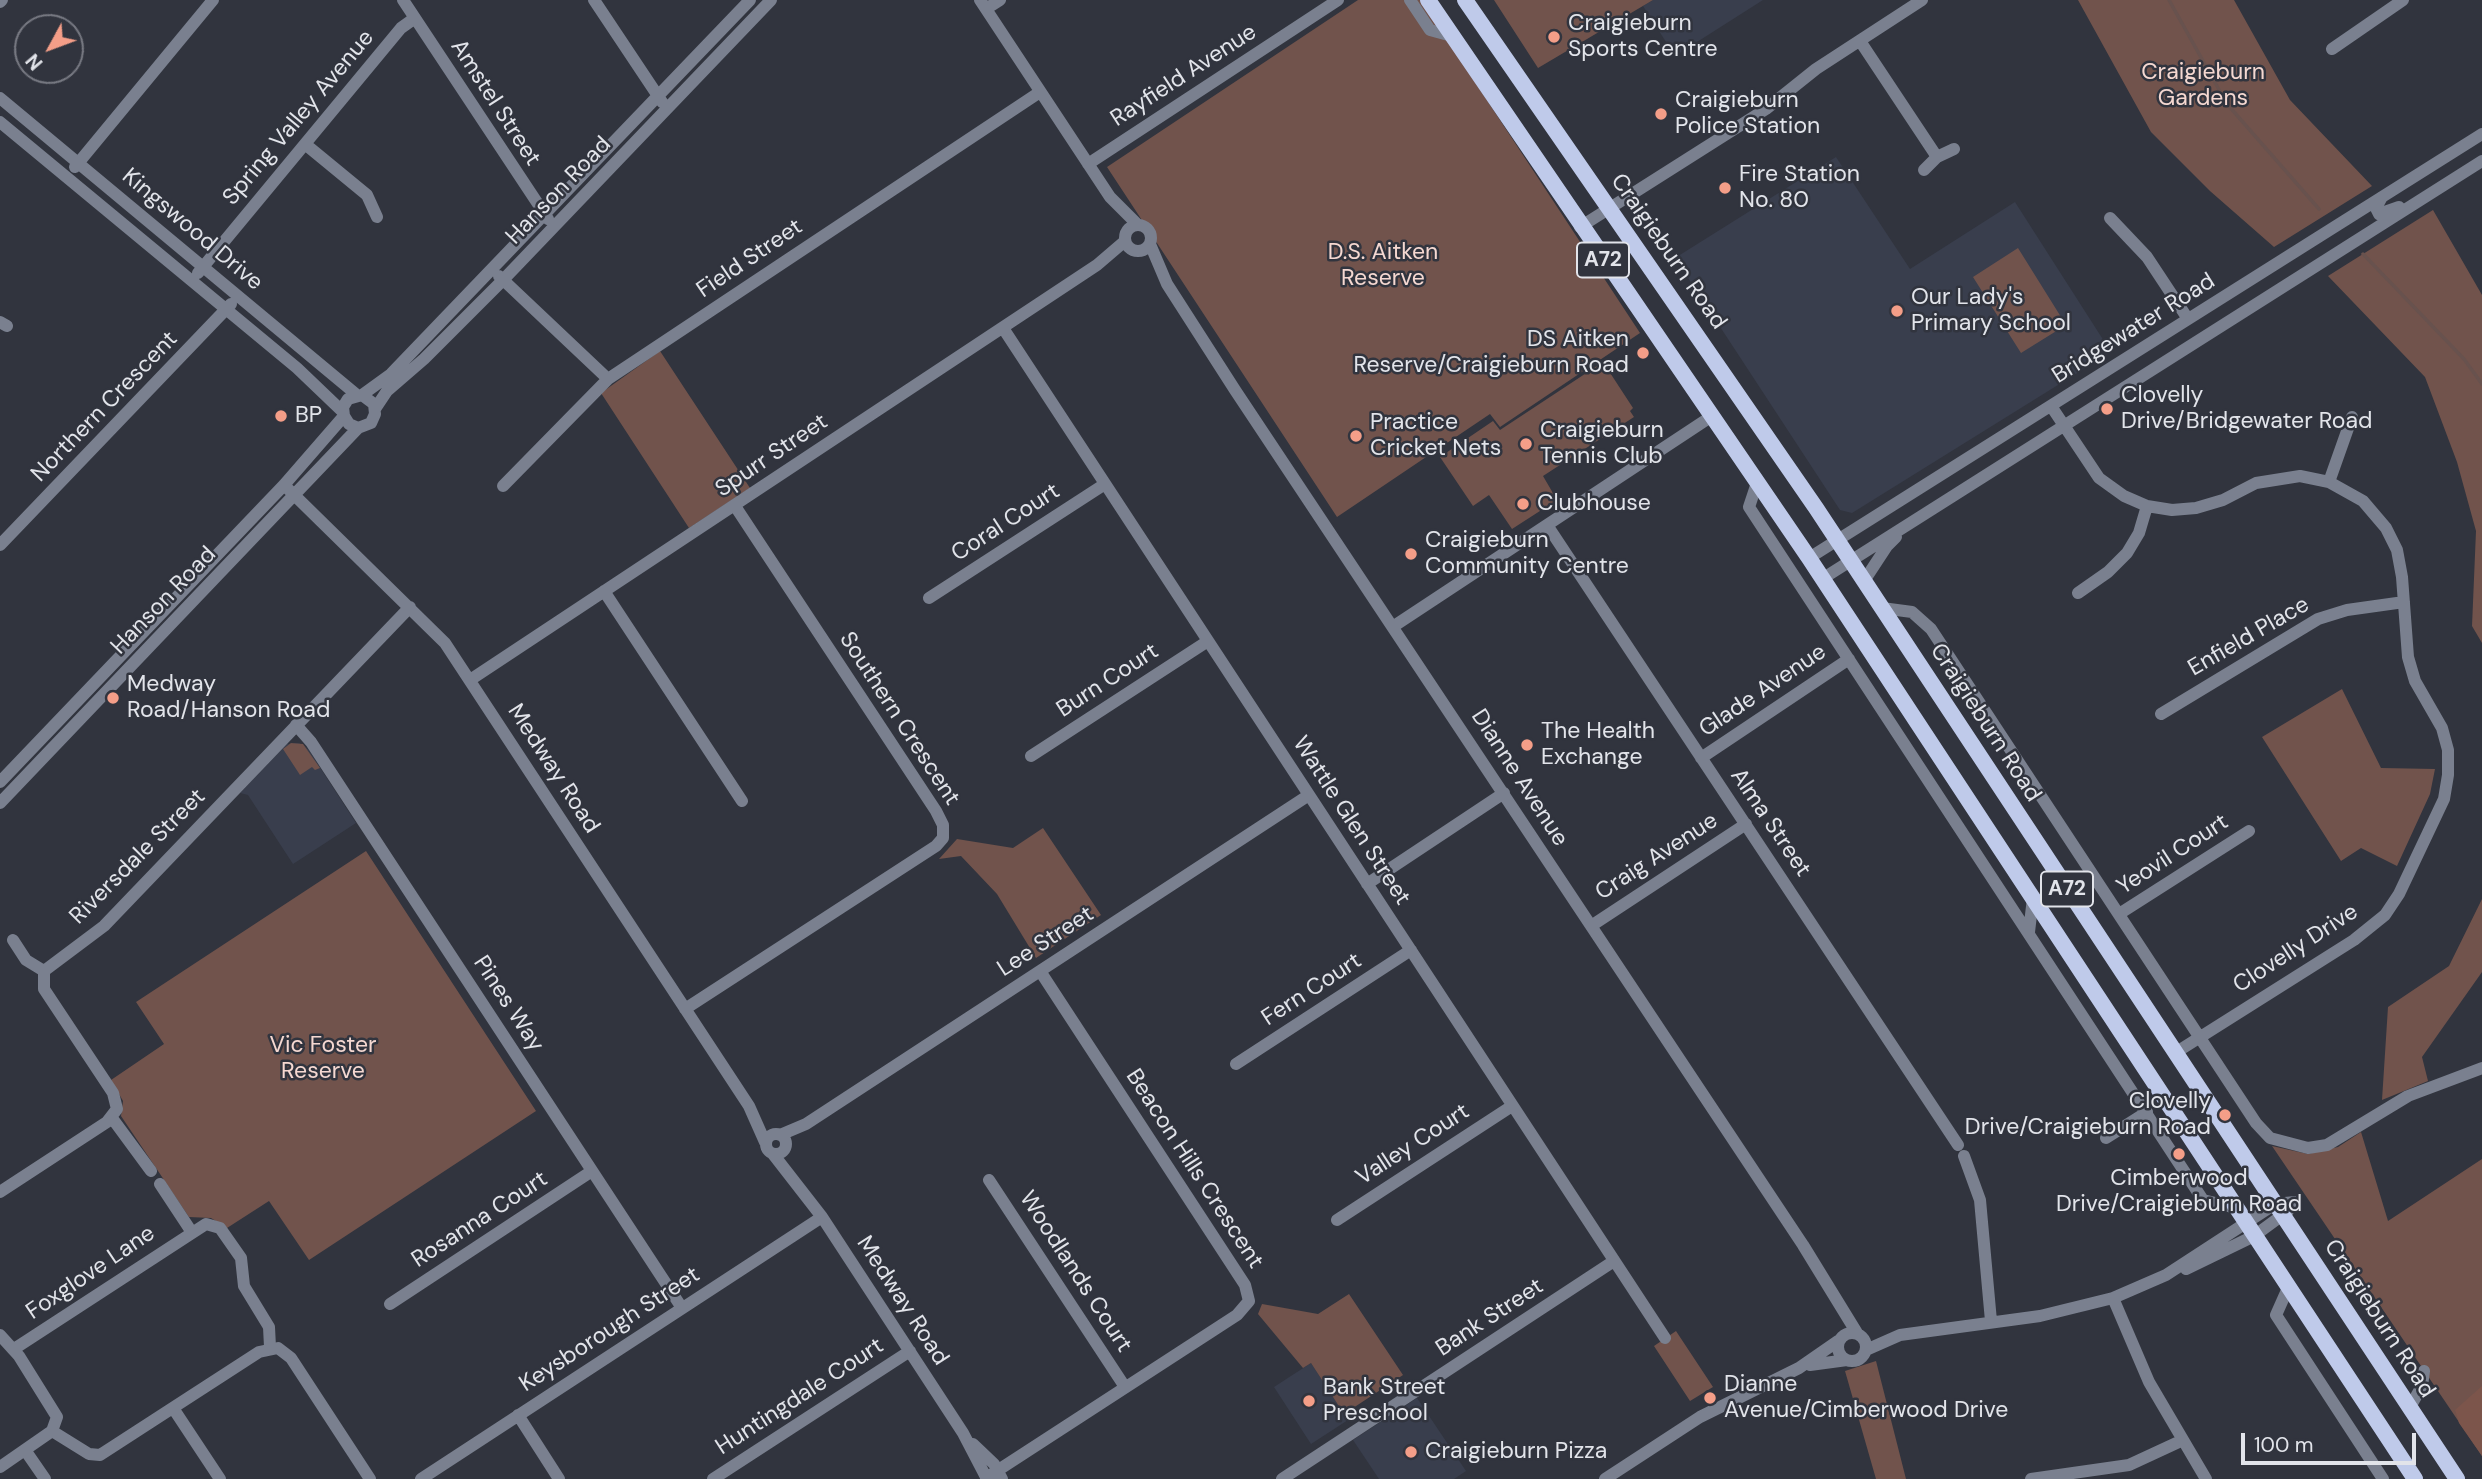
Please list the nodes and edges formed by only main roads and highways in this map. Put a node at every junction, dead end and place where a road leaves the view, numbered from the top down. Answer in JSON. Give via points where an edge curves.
{"nodes":[{"id":1,"x":1428,"y":0,"type":"edge"},
{"id":2,"x":1465,"y":0,"type":"edge"},
{"id":3,"x":2415,"y":1479,"type":"edge"},
{"id":4,"x":2457,"y":1479,"type":"edge"}],
"edges":[{"from":1,"to":3,"type":"main road","number":"A72","via":[[1809,558]]},
{"from":2,"to":4,"type":"main road","name":"Craigieburn Road","number":"A72","via":[[1837,540]]}]}
